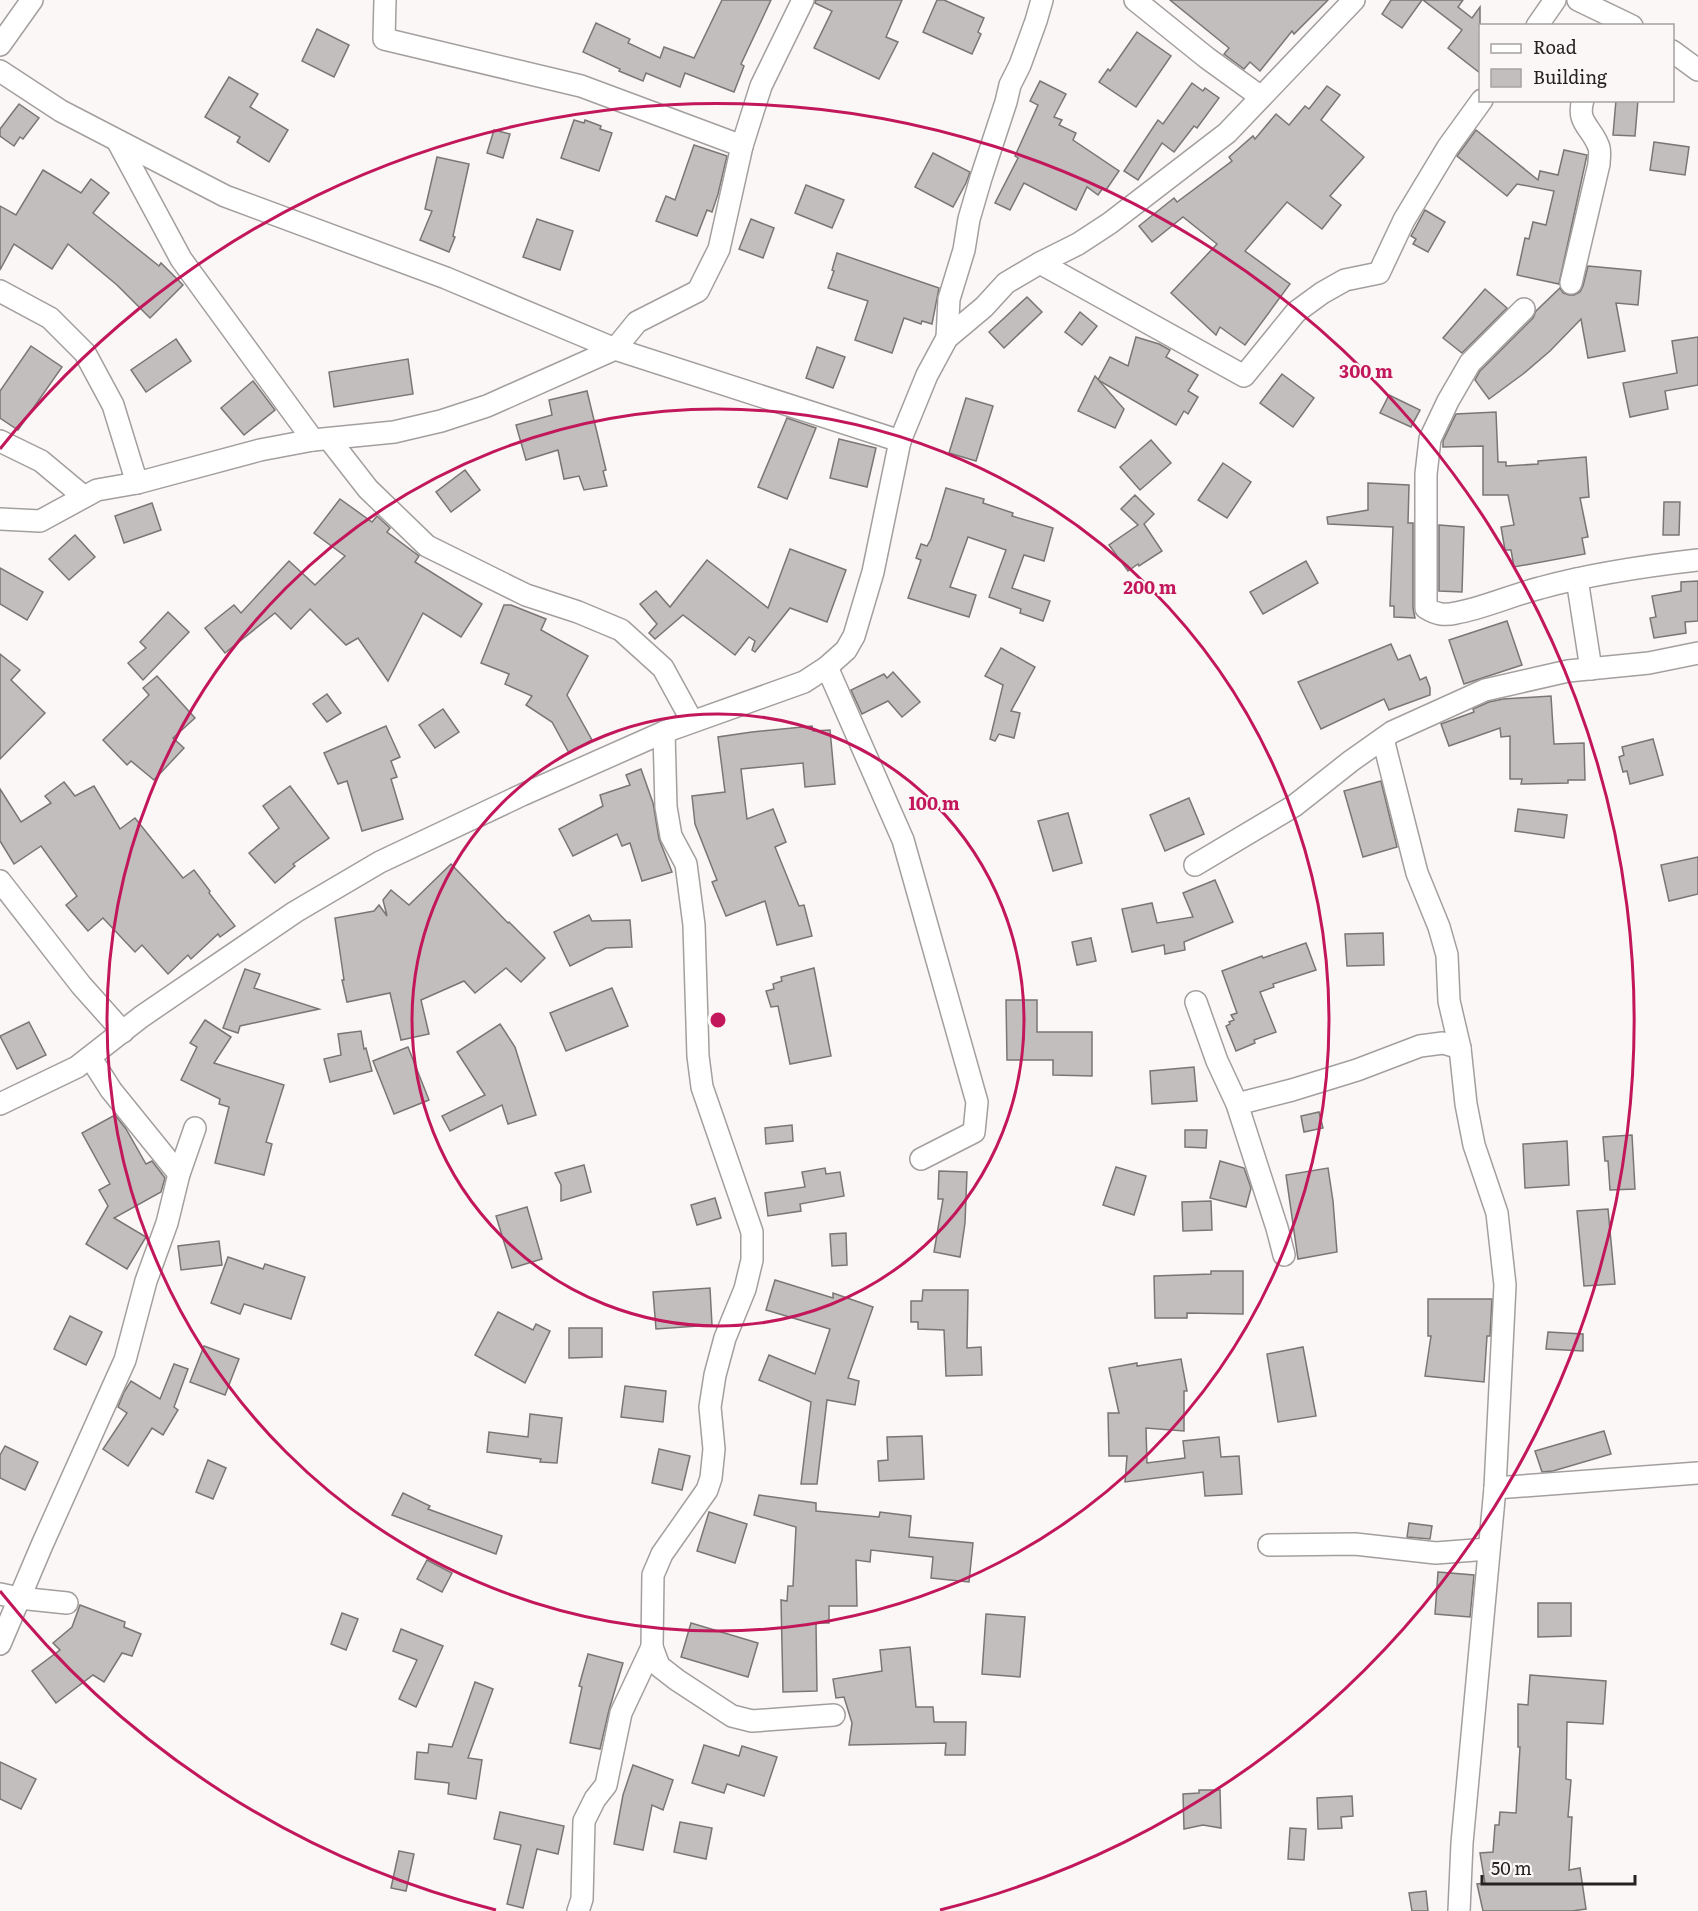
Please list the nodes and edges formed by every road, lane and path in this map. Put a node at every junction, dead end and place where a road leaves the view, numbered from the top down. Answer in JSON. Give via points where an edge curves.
{"nodes":[{"id":1,"x":32,"y":0,"type":"edge"},
{"id":2,"x":385,"y":0,"type":"edge"},
{"id":3,"x":803,"y":0,"type":"edge"},
{"id":4,"x":1042,"y":0,"type":"edge"},
{"id":5,"x":1135,"y":0,"type":"edge"},
{"id":6,"x":1354,"y":0,"type":"edge"},
{"id":7,"x":1555,"y":0,"type":"edge"},
{"id":8,"x":1578,"y":0,"type":"edge"},
{"id":9,"x":1623,"y":23,"type":"edge"},
{"id":10,"x":1538,"y":24,"type":"edge"},
{"id":11,"x":0,"y":45,"type":"edge"},
{"id":12,"x":1674,"y":52,"type":"edge"},
{"id":13,"x":0,"y":70,"type":"edge"},
{"id":14,"x":1698,"y":70,"type":"edge"},
{"id":15,"x":1262,"y":97,"type":"junction"},
{"id":16,"x":1481,"y":102,"type":"edge"},
{"id":17,"x":1582,"y":102,"type":"edge"},
{"id":18,"x":118,"y":142,"type":"junction"},
{"id":19,"x":742,"y":146,"type":"junction"},
{"id":20,"x":1040,"y":263,"type":"junction"},
{"id":21,"x":1571,"y":283,"type":"dead end"},
{"id":22,"x":0,"y":291,"type":"edge"},
{"id":23,"x":1524,"y":309,"type":"dead end"},
{"id":24,"x":947,"y":338,"type":"junction"},
{"id":25,"x":615,"y":349,"type":"junction"},
{"id":26,"x":321,"y":439,"type":"junction"},
{"id":27,"x":0,"y":441,"type":"edge"},
{"id":28,"x":900,"y":441,"type":"junction"},
{"id":29,"x":137,"y":483,"type":"junction"},
{"id":30,"x":83,"y":496,"type":"junction"},
{"id":31,"x":0,"y":519,"type":"edge"},
{"id":32,"x":1698,"y":560,"type":"edge"},
{"id":33,"x":1577,"y":579,"type":"junction"},
{"id":34,"x":1698,"y":653,"type":"edge"},
{"id":35,"x":827,"y":667,"type":"junction"},
{"id":36,"x":1591,"y":669,"type":"junction"},
{"id":37,"x":692,"y":721,"type":"junction"},
{"id":38,"x":664,"y":732,"type":"junction"},
{"id":39,"x":1383,"y":738,"type":"junction"},
{"id":40,"x":1195,"y":865,"type":"dead end"},
{"id":41,"x":0,"y":881,"type":"edge"},
{"id":42,"x":1196,"y":1002,"type":"dead end"},
{"id":43,"x":123,"y":1032,"type":"junction"},
{"id":44,"x":1460,"y":1048,"type":"junction"},
{"id":45,"x":90,"y":1057,"type":"junction"},
{"id":46,"x":0,"y":1104,"type":"edge"},
{"id":47,"x":1237,"y":1104,"type":"junction"},
{"id":48,"x":195,"y":1128,"type":"dead end"},
{"id":49,"x":921,"y":1160,"type":"dead end"},
{"id":50,"x":179,"y":1174,"type":"junction"},
{"id":51,"x":1284,"y":1255,"type":"dead end"},
{"id":52,"x":1698,"y":1473,"type":"edge"},
{"id":53,"x":1495,"y":1488,"type":"junction"},
{"id":54,"x":1269,"y":1545,"type":"dead end"},
{"id":55,"x":1488,"y":1549,"type":"junction"},
{"id":56,"x":10,"y":1596,"type":"edge"},
{"id":57,"x":67,"y":1603,"type":"dead end"},
{"id":58,"x":0,"y":1644,"type":"edge"},
{"id":59,"x":652,"y":1647,"type":"junction"},
{"id":60,"x":834,"y":1715,"type":"dead end"},
{"id":61,"x":578,"y":1911,"type":"edge"},
{"id":62,"x":1459,"y":1911,"type":"edge"}],
"edges":[{"from":1,"to":11,"type":"street"},
{"from":2,"to":19,"type":"street","via":[[384,39],[581,86]]},
{"from":3,"to":19,"type":"street","via":[[761,86]]},
{"from":4,"to":24,"type":"street","via":[[1010,85],[969,219],[964,250],[948,299]]},
{"from":5,"to":15,"type":"street"},
{"from":6,"to":15,"type":"street"},
{"from":7,"to":10,"type":"street"},
{"from":8,"to":9,"type":"street"},
{"from":12,"to":14,"type":"street"},
{"from":13,"to":18,"type":"street","via":[[61,111]]},
{"from":15,"to":20,"type":"street","via":[[1227,133],[1110,224]]},
{"from":16,"to":20,"type":"street","via":[[1404,220],[1379,273],[1345,280],[1296,312],[1245,376]]},
{"from":17,"to":21,"type":"street","via":[[1582,120],[1600,147],[1599,164]]},
{"from":18,"to":25,"type":"street","via":[[225,196],[446,278]]},
{"from":18,"to":26,"type":"street","via":[[181,259]]},
{"from":19,"to":25,"type":"street","via":[[719,249],[698,291],[637,322]]},
{"from":20,"to":24,"type":"street","via":[[1006,283]]},
{"from":22,"to":29,"type":"street","via":[[50,318],[85,353],[113,405]]},
{"from":23,"to":33,"type":"street","via":[[1470,363],[1430,439],[1426,474],[1426,608],[1439,615],[1455,614]]},
{"from":24,"to":28,"type":"street"},
{"from":25,"to":26,"type":"street","via":[[487,406],[441,421],[394,432]]},
{"from":25,"to":28,"type":"street"},
{"from":26,"to":29,"type":"street","via":[[260,450]]},
{"from":26,"to":37,"type":"street","via":[[427,546],[526,595],[621,630],[663,668]]},
{"from":27,"to":30,"type":"street","via":[[41,461]]},
{"from":28,"to":35,"type":"street","via":[[873,572],[854,636],[846,650]]},
{"from":29,"to":30,"type":"street"},
{"from":30,"to":31,"type":"street","via":[[40,521]]},
{"from":32,"to":33,"type":"street"},
{"from":33,"to":36,"type":"street"},
{"from":34,"to":36,"type":"street"},
{"from":35,"to":37,"type":"street","via":[[804,682]]},
{"from":35,"to":49,"type":"street","via":[[903,840],[977,1101],[974,1132]]},
{"from":36,"to":39,"type":"street","via":[[1485,690]]},
{"from":37,"to":38,"type":"street"},
{"from":38,"to":43,"type":"street","via":[[380,862],[294,912]]},
{"from":38,"to":59,"type":"street","via":[[666,807],[671,836],[686,864],[694,925],[702,1087],[752,1232],[753,1260],[715,1375],[710,1407],[714,1449],[711,1478],[707,1490],[662,1554],[653,1575]]},
{"from":39,"to":40,"type":"street","via":[[1294,806]]},
{"from":39,"to":44,"type":"street","via":[[1417,873],[1440,927],[1447,955],[1449,1001]]},
{"from":41,"to":43,"type":"street"},
{"from":42,"to":47,"type":"street"},
{"from":43,"to":45,"type":"street"},
{"from":44,"to":47,"type":"street","via":[[1443,1043],[1420,1046],[1357,1070]]},
{"from":44,"to":53,"type":"street","via":[[1474,1145],[1497,1213],[1505,1285]]},
{"from":45,"to":46,"type":"street"},
{"from":45,"to":50,"type":"street","via":[[111,1090]]},
{"from":47,"to":51,"type":"street"},
{"from":48,"to":50,"type":"street"},
{"from":50,"to":56,"type":"street","via":[[125,1360]]},
{"from":52,"to":53,"type":"street"},
{"from":53,"to":55,"type":"street"},
{"from":54,"to":55,"type":"street","via":[[1355,1544],[1436,1553]]},
{"from":55,"to":62,"type":"street"},
{"from":56,"to":57,"type":"street"},
{"from":56,"to":58,"type":"street"},
{"from":59,"to":60,"type":"street","via":[[659,1666],[732,1716],[752,1721]]},
{"from":59,"to":61,"type":"street","via":[[621,1713],[606,1785],[584,1821],[582,1899]]}]}
